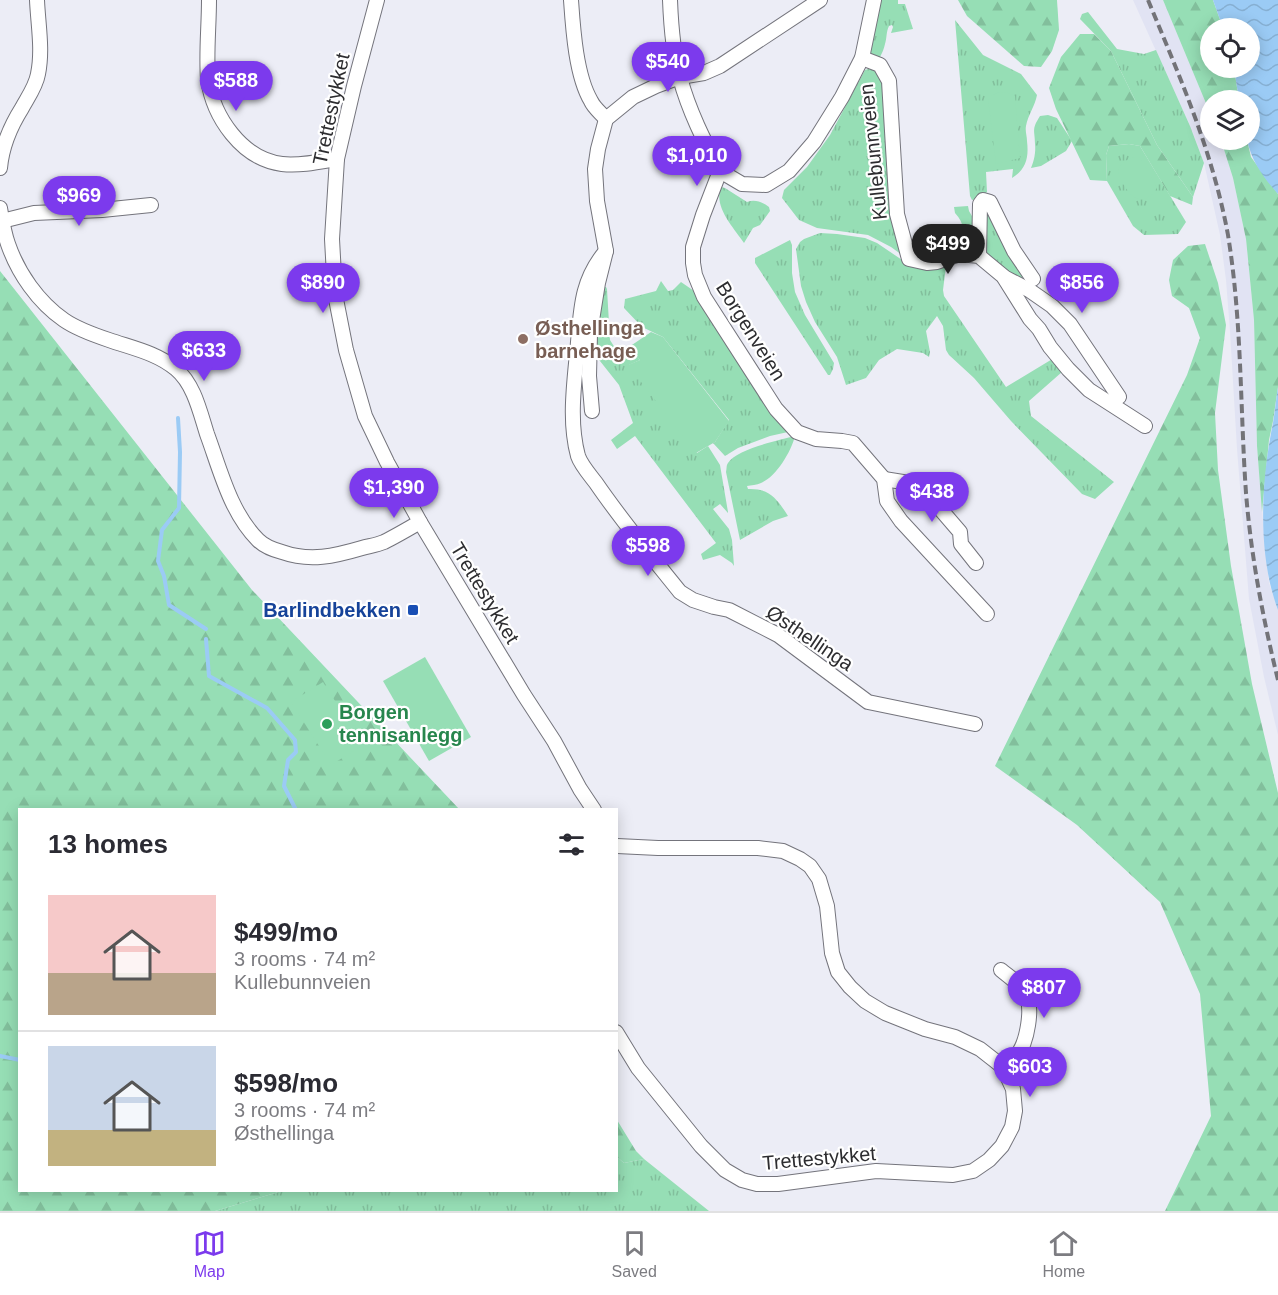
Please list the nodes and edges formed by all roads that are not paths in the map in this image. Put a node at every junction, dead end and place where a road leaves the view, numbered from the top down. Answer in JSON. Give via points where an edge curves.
{"nodes":[{"id":1,"x":37,"y":0,"type":"edge"},
{"id":2,"x":209,"y":0,"type":"edge"},
{"id":3,"x":377,"y":0,"type":"edge"},
{"id":4,"x":571,"y":0,"type":"edge"},
{"id":5,"x":670,"y":0,"type":"edge"},
{"id":6,"x":820,"y":0,"type":"edge"},
{"id":7,"x":874,"y":0,"type":"edge"},
{"id":8,"x":862,"y":58,"type":"junction"},
{"id":9,"x":680,"y":77,"type":"junction"},
{"id":10,"x":606,"y":119,"type":"junction"},
{"id":11,"x":337,"y":159,"type":"junction"},
{"id":12,"x":0,"y":168,"type":"edge"},
{"id":13,"x":720,"y":171,"type":"junction"},
{"id":14,"x":151,"y":205,"type":"dead end"},
{"id":15,"x":1,"y":214,"type":"edge"},
{"id":16,"x":606,"y":251,"type":"junction"},
{"id":17,"x":979,"y":256,"type":"junction"},
{"id":18,"x":1003,"y":276,"type":"junction"},
{"id":19,"x":1033,"y":279,"type":"dead end"},
{"id":20,"x":1090,"y":354,"type":"junction"},
{"id":21,"x":1068,"y":369,"type":"junction"},
{"id":22,"x":1119,"y":397,"type":"dead end"},
{"id":23,"x":592,"y":411,"type":"dead end"},
{"id":24,"x":1145,"y":426,"type":"dead end"},
{"id":25,"x":884,"y":479,"type":"junction"},
{"id":26,"x":420,"y":522,"type":"junction"},
{"id":27,"x":976,"y":563,"type":"dead end"},
{"id":28,"x":987,"y":614,"type":"dead end"},
{"id":29,"x":975,"y":724,"type":"dead end"},
{"id":30,"x":593,"y":808,"type":"edge"},
{"id":31,"x":618,"y":847,"type":"edge"},
{"id":32,"x":1001,"y":970,"type":"dead end"},
{"id":33,"x":618,"y":1035,"type":"edge"},
{"id":34,"x":1003,"y":1067,"type":"junction"}],
"edges":[{"from":1,"to":12,"type":"street","via":[[38,75],[5,141]]},
{"from":2,"to":11,"type":"street","via":[[208,80],[221,118],[234,137],[246,149],[281,164]]},
{"from":3,"to":11,"type":"street","name":"Trettestykket"},
{"from":4,"to":10,"type":"street","via":[[585,90]]},
{"from":5,"to":9,"type":"street"},
{"from":6,"to":9,"type":"street","via":[[720,66],[695,76]]},
{"from":7,"to":8,"type":"street"},
{"from":8,"to":13,"type":"street","via":[[814,142],[789,171],[766,185],[742,184]]},
{"from":8,"to":17,"type":"street","name":"Kullebunnveien","via":[[880,65],[889,81],[897,214],[909,259],[927,263],[960,254]]},
{"from":9,"to":10,"type":"street","via":[[633,97]]},
{"from":9,"to":13,"type":"street","via":[[702,138]]},
{"from":10,"to":16,"type":"street","via":[[595,169]]},
{"from":11,"to":26,"type":"street","name":"Trettestykket","via":[[332,239],[335,294],[346,350],[365,416]]},
{"from":13,"to":25,"type":"street","name":"Borgenveien","via":[[693,247],[695,275],[704,297],[776,409],[797,432],[816,439],[853,443]]},
{"from":14,"to":15,"type":"street"},
{"from":15,"to":26,"type":"street","via":[[8,244],[31,289],[64,320],[177,369],[195,400],[232,501],[259,541],[292,556],[336,556],[383,543]]},
{"from":16,"to":23,"type":"street","via":[[590,333]]},
{"from":16,"to":29,"type":"street","name":"Østhellinga","via":[[590,274],[580,311],[573,425],[579,458],[615,511],[680,592],[693,600],[729,610],[778,635],[868,702]]},
{"from":17,"to":18,"type":"street"},
{"from":17,"to":19,"type":"street","via":[[979,212],[983,200],[990,202]]},
{"from":18,"to":20,"type":"street","via":[[1052,306],[1071,324]]},
{"from":18,"to":21,"type":"street"},
{"from":20,"to":21,"type":"street","via":[[1086,365]]},
{"from":20,"to":22,"type":"street"},
{"from":21,"to":24,"type":"street","via":[[1089,390]]},
{"from":25,"to":27,"type":"street","via":[[922,489],[960,531],[961,544]]},
{"from":25,"to":28,"type":"street","name":"Borgenveien","via":[[887,501],[901,521]]},
{"from":26,"to":30,"type":"street","name":"Trettestykket"},
{"from":31,"to":34,"type":"street","via":[[758,848],[783,851],[800,859],[819,879],[827,906],[832,952],[838,972],[850,987],[885,1013],[955,1037],[980,1049]]},
{"from":32,"to":34,"type":"street","via":[[1025,992],[1029,1006],[1025,1039],[1017,1056]]},
{"from":33,"to":34,"type":"street","name":"Trettestykket","via":[[638,1068],[701,1146],[725,1170],[756,1184],[876,1171],[973,1171],[1002,1146],[1012,1127],[1013,1089]]}]}
